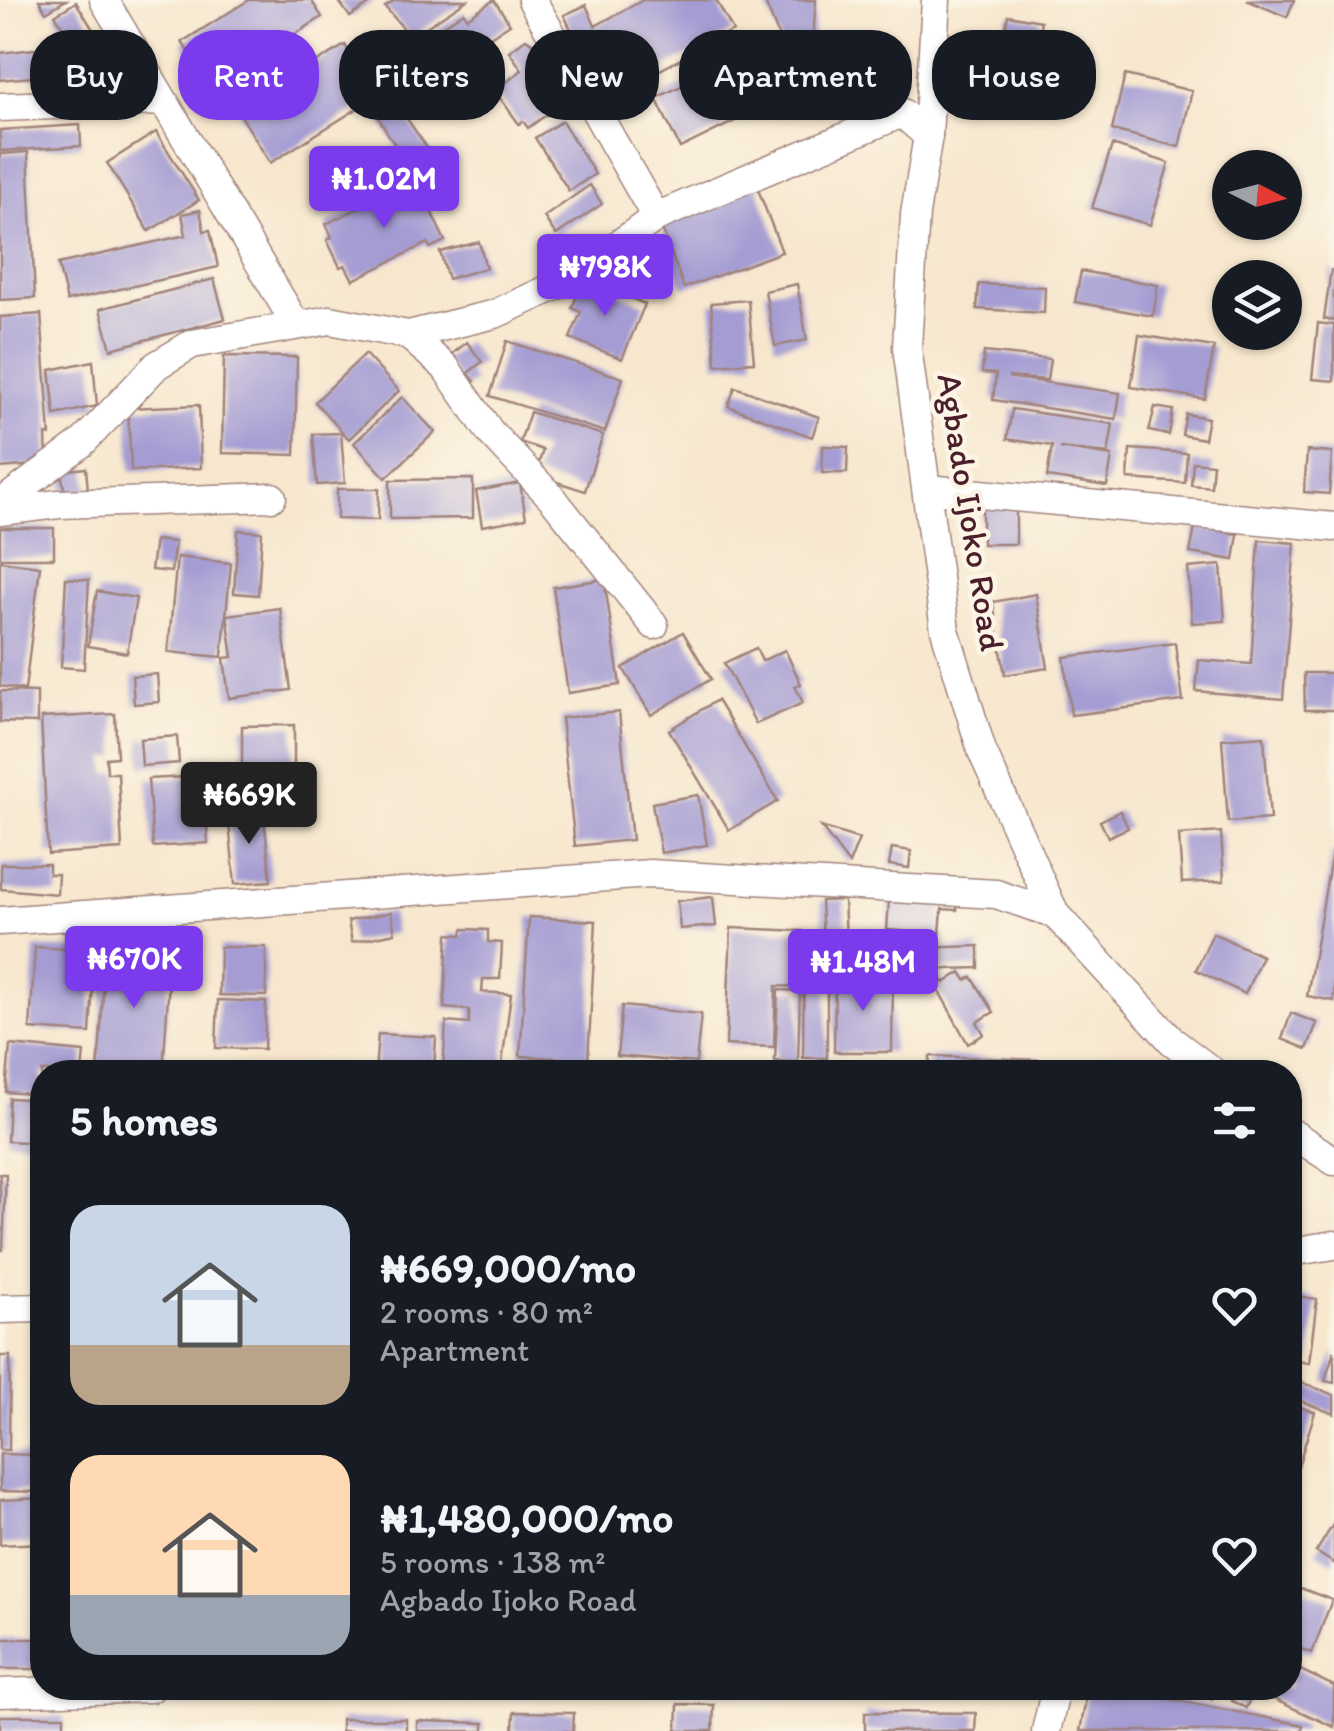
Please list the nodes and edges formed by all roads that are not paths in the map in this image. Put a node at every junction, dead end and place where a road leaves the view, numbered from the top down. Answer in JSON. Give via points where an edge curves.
{"nodes":[{"id":1,"x":104,"y":0,"type":"edge"},
{"id":2,"x":532,"y":0,"type":"edge"},
{"id":3,"x":936,"y":0,"type":"edge"},
{"id":4,"x":162,"y":101,"type":"junction"},
{"id":5,"x":0,"y":108,"type":"edge"},
{"id":6,"x":928,"y":136,"type":"junction"},
{"id":7,"x":656,"y":217,"type":"junction"},
{"id":8,"x":295,"y":324,"type":"junction"},
{"id":9,"x":408,"y":335,"type":"junction"},
{"id":10,"x":927,"y":490,"type":"junction"},
{"id":11,"x":272,"y":497,"type":"dead end"},
{"id":12,"x":0,"y":508,"type":"edge"},
{"id":13,"x":1334,"y":526,"type":"edge"},
{"id":14,"x":654,"y":625,"type":"dead end"},
{"id":15,"x":1055,"y":914,"type":"junction"},
{"id":16,"x":0,"y":921,"type":"edge"},
{"id":17,"x":1197,"y":1060,"type":"edge"},
{"id":18,"x":1302,"y":1140,"type":"edge"},
{"id":19,"x":1334,"y":1161,"type":"edge"},
{"id":20,"x":1334,"y":1245,"type":"edge"},
{"id":21,"x":1302,"y":1250,"type":"edge"},
{"id":22,"x":0,"y":1308,"type":"edge"},
{"id":23,"x":30,"y":1308,"type":"edge"},
{"id":24,"x":30,"y":1693,"type":"edge"},
{"id":25,"x":0,"y":1694,"type":"edge"},
{"id":26,"x":1053,"y":1700,"type":"edge"},
{"id":27,"x":1046,"y":1731,"type":"edge"}],
"edges":[{"from":1,"to":4,"type":"street"},
{"from":2,"to":7,"type":"street"},
{"from":3,"to":6,"type":"street","name":"Agbado Ijoko Road"},
{"from":4,"to":5,"type":"street"},
{"from":4,"to":8,"type":"street"},
{"from":6,"to":7,"type":"street","via":[[902,113]]},
{"from":6,"to":10,"type":"street","name":"Agbado Ijoko Road","via":[[915,214],[907,347]]},
{"from":7,"to":9,"type":"street","via":[[573,278],[495,314]]},
{"from":8,"to":9,"type":"street","via":[[330,320]]},
{"from":8,"to":12,"type":"street","via":[[192,344],[157,365],[82,444]]},
{"from":9,"to":14,"type":"street","via":[[445,367],[490,432]]},
{"from":10,"to":13,"type":"street"},
{"from":10,"to":15,"type":"street","name":"Agbado Ijoko Road","via":[[945,630],[982,751]]},
{"from":11,"to":12,"type":"street"},
{"from":15,"to":16,"type":"street","via":[[996,894],[650,874]]},
{"from":15,"to":17,"type":"street","name":"Agbado Ijoko Road"},
{"from":18,"to":19,"type":"street"},
{"from":20,"to":21,"type":"street"},
{"from":22,"to":23,"type":"street"},
{"from":24,"to":25,"type":"street"},
{"from":26,"to":27,"type":"street"}]}
